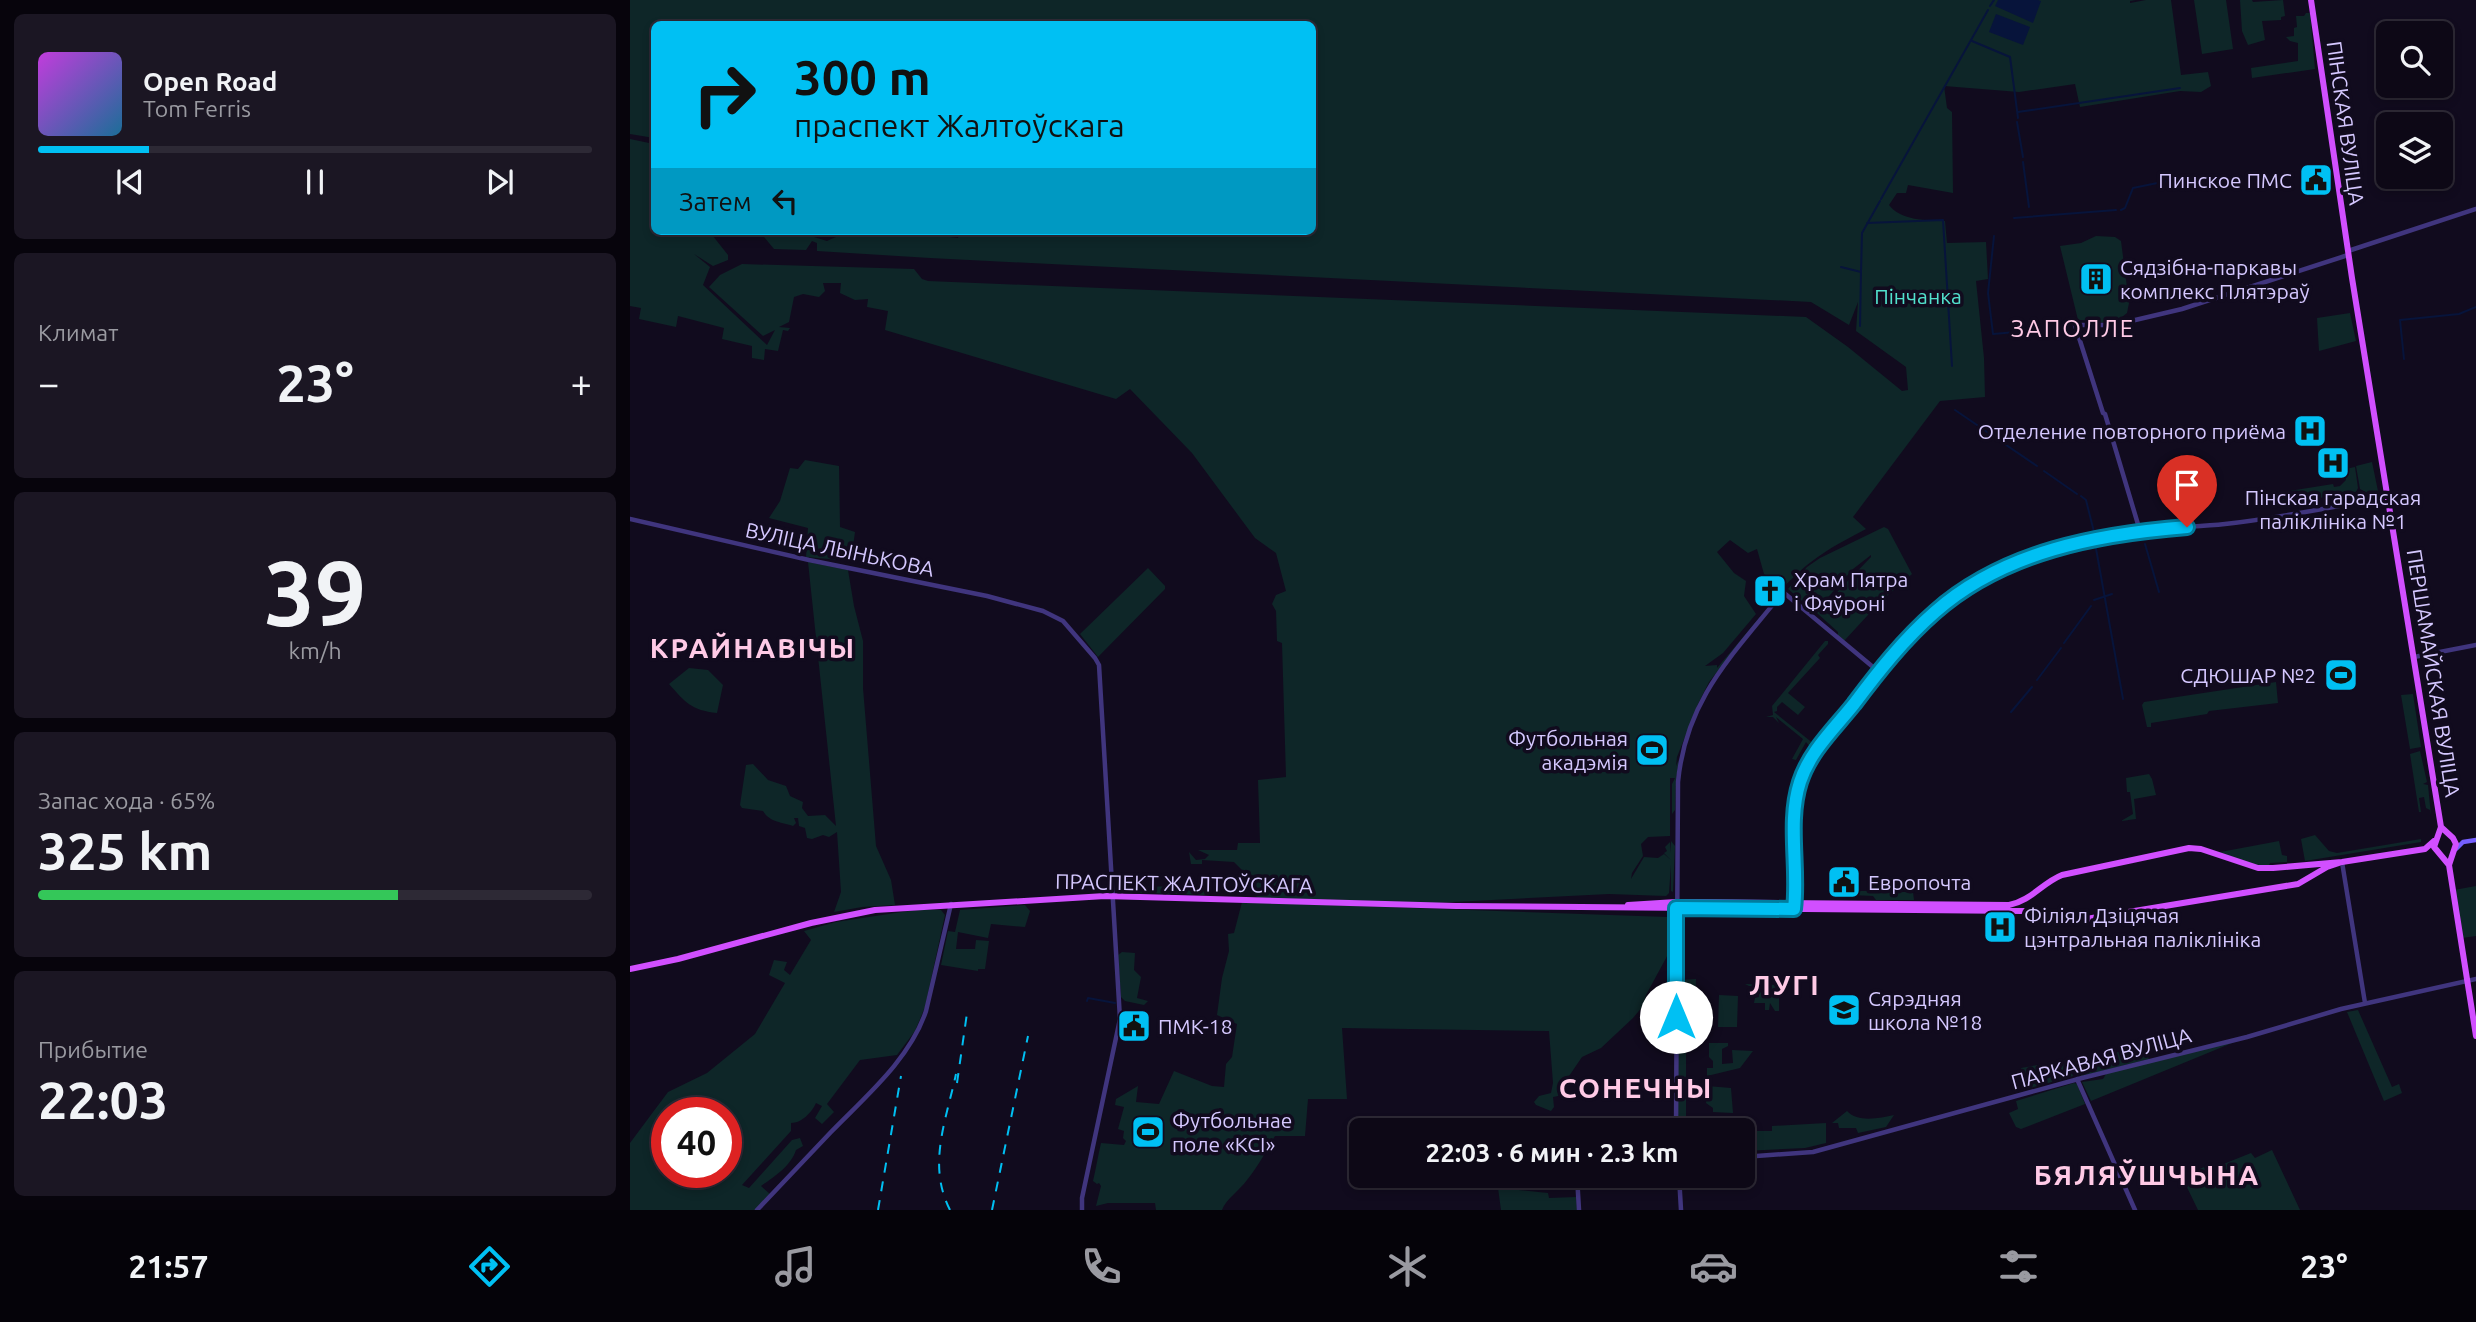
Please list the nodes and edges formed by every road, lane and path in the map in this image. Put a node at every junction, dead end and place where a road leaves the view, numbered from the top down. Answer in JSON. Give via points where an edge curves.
{"nodes":[{"id":1,"x":2311,"y":0,"type":"edge"},
{"id":2,"x":2476,"y":209,"type":"edge"},
{"id":3,"x":2346,"y":254,"type":"junction"},
{"id":4,"x":2372,"y":401,"type":"joint"},
{"id":5,"x":2387,"y":497,"type":"junction"},
{"id":6,"x":630,"y":519,"type":"edge"},
{"id":7,"x":2140,"y":531,"type":"junction"},
{"id":8,"x":2476,"y":645,"type":"edge"},
{"id":9,"x":2414,"y":657,"type":"junction"},
{"id":10,"x":1879,"y":672,"type":"junction"},
{"id":11,"x":2441,"y":827,"type":"junction"},
{"id":12,"x":2452,"y":836,"type":"junction"},
{"id":13,"x":2436,"y":838,"type":"junction"},
{"id":14,"x":2476,"y":840,"type":"edge"},
{"id":15,"x":2463,"y":842,"type":"junction"},
{"id":16,"x":2425,"y":849,"type":"junction"},
{"id":17,"x":2455,"y":851,"type":"junction"},
{"id":18,"x":2438,"y":854,"type":"junction"},
{"id":19,"x":2342,"y":862,"type":"junction"},
{"id":20,"x":2449,"y":865,"type":"junction"},
{"id":21,"x":1113,"y":895,"type":"junction"},
{"id":22,"x":2026,"y":900,"type":"junction"},
{"id":23,"x":951,"y":904,"type":"junction"},
{"id":24,"x":1676,"y":905,"type":"junction"},
{"id":25,"x":1794,"y":907,"type":"junction"},
{"id":26,"x":2004,"y":907,"type":"junction"},
{"id":27,"x":2026,"y":911,"type":"junction"},
{"id":28,"x":630,"y":969,"type":"edge"},
{"id":29,"x":2476,"y":979,"type":"edge"},
{"id":30,"x":2467,"y":981,"type":"junction"},
{"id":31,"x":2365,"y":1003,"type":"junction"},
{"id":32,"x":2476,"y":1036,"type":"edge"},
{"id":33,"x":2077,"y":1079,"type":"junction"},
{"id":34,"x":1676,"y":1118,"type":"edge"},
{"id":35,"x":1755,"y":1156,"type":"edge"},
{"id":36,"x":1578,"y":1188,"type":"edge"},
{"id":37,"x":1680,"y":1188,"type":"edge"},
{"id":38,"x":757,"y":1210,"type":"edge"},
{"id":39,"x":1082,"y":1210,"type":"edge"},
{"id":40,"x":1579,"y":1210,"type":"edge"},
{"id":41,"x":1681,"y":1210,"type":"edge"},
{"id":42,"x":2135,"y":1210,"type":"edge"}],
"edges":[{"from":1,"to":3,"type":"main road","name":"ПІНСКАЯ ВУЛІЦА"},
{"from":2,"to":3,"type":"street"},
{"from":3,"to":4,"type":"main road","name":"ПІНСКАЯ ВУЛІЦА"},
{"from":3,"to":7,"type":"street","via":[[2182,309],[2114,325],[2076,325]]},
{"from":4,"to":5,"type":"main road","name":"ПЕРШАМАЙСКАЯ ВУЛІЦА"},
{"from":5,"to":7,"type":"street","via":[[2241,522]]},
{"from":5,"to":9,"type":"main road","name":"ПЕРШАМАЙСКАЯ ВУЛІЦА"},
{"from":6,"to":21,"type":"street","name":"ВУЛІЦА ЛЫНЬКОВА","via":[[987,596],[1063,621],[1099,665]]},
{"from":7,"to":10,"type":"street","via":[[2050,550],[1987,577],[1936,611]]},
{"from":8,"to":9,"type":"street"},
{"from":9,"to":11,"type":"main road","name":"ПЕРШАМАЙСКАЯ ВУЛІЦА"},
{"from":10,"to":24,"type":"street","via":[[1783,592],[1722,666],[1688,735],[1678,782]]},
{"from":10,"to":25,"type":"street","via":[[1818,747],[1804,772],[1796,803]]},
{"from":11,"to":12,"type":"main road","name":"ПЕРШАМАЙСКАЯ ВУЛІЦА"},
{"from":11,"to":13,"type":"main road","name":"ПЕРШАМАЙСКАЯ ВУЛІЦА"},
{"from":12,"to":13,"type":"main road"},
{"from":12,"to":15,"type":"main road"},
{"from":12,"to":17,"type":"main road"},
{"from":13,"to":16,"type":"main road"},
{"from":13,"to":18,"type":"main road"},
{"from":14,"to":15,"type":"main road"},
{"from":15,"to":17,"type":"main road"},
{"from":16,"to":18,"type":"main road"},
{"from":16,"to":19,"type":"main road"},
{"from":17,"to":18,"type":"main road","via":[[2447,856]]},
{"from":17,"to":20,"type":"main road"},
{"from":18,"to":20,"type":"main road"},
{"from":19,"to":22,"type":"main road","via":[[2258,868],[2201,849],[2180,849],[2062,875]]},
{"from":19,"to":27,"type":"main road","name":"ПРАСПЕКТ ЖАЛТОЎСКАГА","via":[[2298,884],[2083,921]]},
{"from":19,"to":31,"type":"street"},
{"from":20,"to":30,"type":"main road"},
{"from":21,"to":23,"type":"main road","name":"ПРАСПЕКТ ЖАЛТОЎСКАГА"},
{"from":21,"to":24,"type":"main road","name":"ПРАСПЕКТ ЖАЛТОЎСКАГА","via":[[1456,906]]},
{"from":21,"to":39,"type":"street","via":[[1119,1025]]},
{"from":22,"to":26,"type":"main road"},
{"from":22,"to":27,"type":"main road"},
{"from":23,"to":28,"type":"main road","name":"ПРАСПЕКТ ЖАЛТОЎСКАГА","via":[[864,911]]},
{"from":23,"to":38,"type":"street","via":[[926,1011],[910,1044]]},
{"from":24,"to":25,"type":"main road","name":"ПРАСПЕКТ ЖАЛТОЎСКАГА"},
{"from":24,"to":34,"type":"street"},
{"from":25,"to":26,"type":"main road","name":"ПРАСПЕКТ ЖАЛТОЎСКАГА"},
{"from":26,"to":27,"type":"main road","name":"ПРАСПЕКТ ЖАЛТОЎСКАГА"},
{"from":29,"to":30,"type":"street","name":"ПАРКАВАЯ ВУЛІЦА"},
{"from":30,"to":31,"type":"street","name":"ПАРКАВАЯ ВУЛІЦА"},
{"from":30,"to":32,"type":"main road"},
{"from":31,"to":33,"type":"street","name":"ПАРКАВАЯ ВУЛІЦА"},
{"from":33,"to":35,"type":"street","name":"ПАРКАВАЯ ВУЛІЦА","via":[[1813,1152]]},
{"from":33,"to":42,"type":"street"},
{"from":36,"to":40,"type":"street"},
{"from":37,"to":41,"type":"street"}]}
